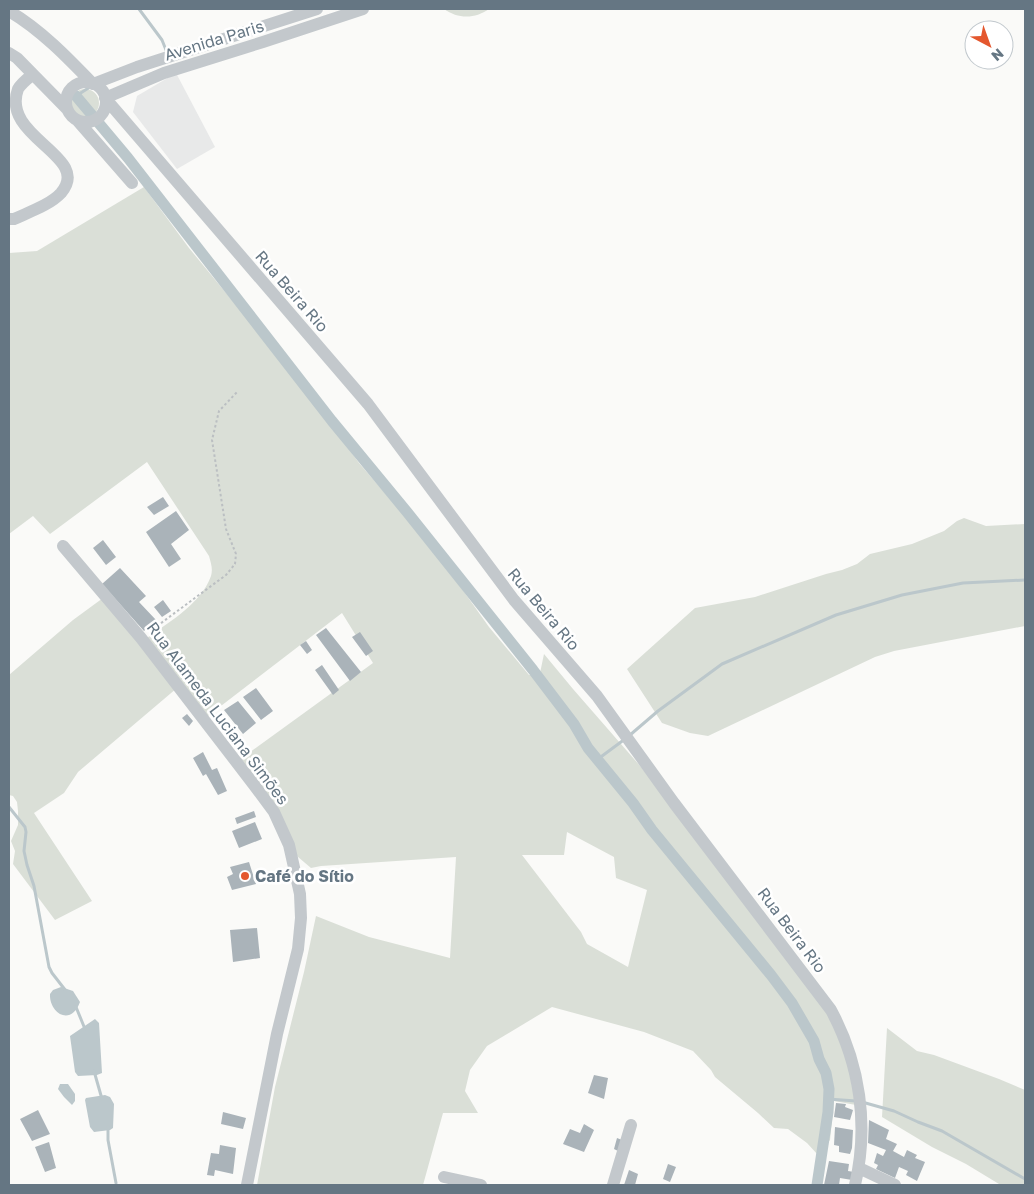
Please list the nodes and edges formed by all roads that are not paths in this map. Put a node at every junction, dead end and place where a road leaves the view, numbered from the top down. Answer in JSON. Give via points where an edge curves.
{"nodes":[{"id":1,"x":317,"y":9,"type":"edge"},
{"id":2,"x":363,"y":9,"type":"edge"},
{"id":3,"x":9,"y":11,"type":"edge"},
{"id":4,"x":9,"y":53,"type":"edge"},
{"id":5,"x":32,"y":75,"type":"junction"},
{"id":6,"x":93,"y":84,"type":"junction"},
{"id":7,"x":105,"y":98,"type":"junction"},
{"id":8,"x":67,"y":109,"type":"junction"},
{"id":9,"x":11,"y":113,"type":"edge"},
{"id":10,"x":77,"y":120,"type":"junction"},
{"id":11,"x":132,"y":183,"type":"dead end"},
{"id":12,"x":9,"y":219,"type":"edge"},
{"id":13,"x":64,"y":546,"type":"dead end"},
{"id":14,"x":631,"y":1125,"type":"dead end"},
{"id":15,"x":859,"y":1168,"type":"junction"},
{"id":16,"x":444,"y":1177,"type":"dead end"},
{"id":17,"x":247,"y":1185,"type":"edge"},
{"id":18,"x":481,"y":1185,"type":"edge"},
{"id":19,"x":613,"y":1185,"type":"edge"},
{"id":20,"x":855,"y":1185,"type":"edge"},
{"id":21,"x":894,"y":1185,"type":"edge"}],
"edges":[{"from":1,"to":6,"type":"street","name":"Avenida Paris"},
{"from":2,"to":7,"type":"street","name":"Avenida Paris","via":[[164,73]]},
{"from":3,"to":6,"type":"street","via":[[37,29]]},
{"from":4,"to":5,"type":"street"},
{"from":5,"to":8,"type":"street"},
{"from":5,"to":9,"type":"street","via":[[19,87]]},
{"from":6,"to":7,"type":"street"},
{"from":6,"to":8,"type":"street","via":[[82,83],[72,89],[67,98]]},
{"from":7,"to":10,"type":"street","via":[[104,109],[98,118],[88,122]]},
{"from":7,"to":15,"type":"street","name":"Rua Beira Rio","via":[[368,404],[514,600],[597,696],[674,803],[800,966],[844,1033],[857,1077],[862,1134]]},
{"from":8,"to":10,"type":"street"},
{"from":9,"to":12,"type":"street","via":[[26,133],[55,156],[67,176],[66,186],[60,194],[42,206]]},
{"from":10,"to":11,"type":"street"},
{"from":13,"to":17,"type":"street","name":"Rua Alameda Luciana Simões","via":[[142,638],[274,812],[289,844],[300,894],[298,949],[277,1034]]},
{"from":14,"to":19,"type":"street"},
{"from":15,"to":20,"type":"street","name":"Rua Beira Rio"},
{"from":15,"to":21,"type":"street"},
{"from":16,"to":18,"type":"street"}]}
